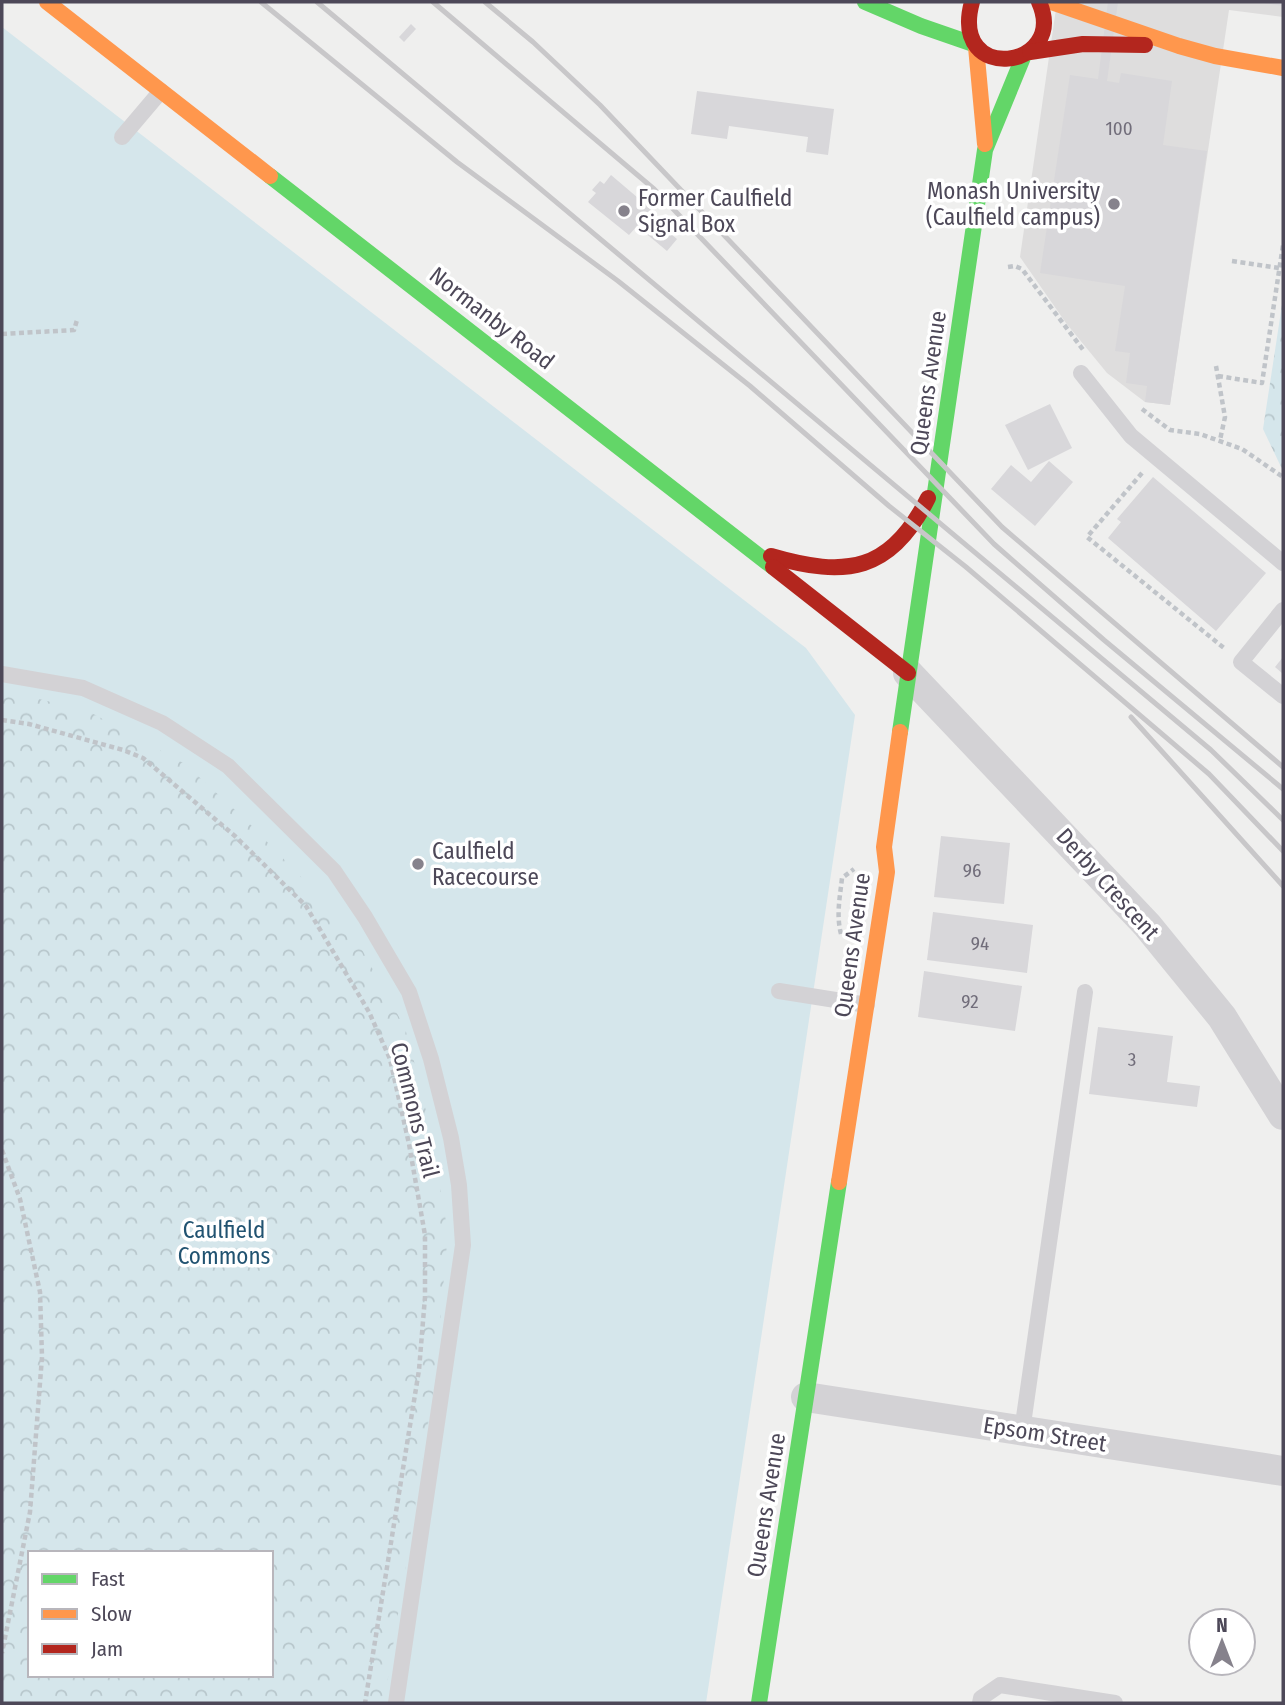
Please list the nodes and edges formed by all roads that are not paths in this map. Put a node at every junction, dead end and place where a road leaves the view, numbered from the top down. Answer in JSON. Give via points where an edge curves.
{"nodes":[{"id":1,"x":47,"y":2,"type":"edge"},
{"id":2,"x":865,"y":2,"type":"edge"},
{"id":3,"x":972,"y":2,"type":"edge"},
{"id":4,"x":1039,"y":2,"type":"edge"},
{"id":5,"x":1051,"y":2,"type":"edge"},
{"id":6,"x":974,"y":45,"type":"junction"},
{"id":7,"x":1178,"y":46,"type":"junction"},
{"id":8,"x":1027,"y":53,"type":"junction"},
{"id":9,"x":1283,"y":68,"type":"edge"},
{"id":10,"x":161,"y":90,"type":"junction"},
{"id":11,"x":122,"y":137,"type":"dead end"},
{"id":12,"x":985,"y":150,"type":"junction"},
{"id":13,"x":1081,"y":373,"type":"dead end"},
{"id":14,"x":938,"y":471,"type":"junction"},
{"id":15,"x":752,"y":550,"type":"junction"},
{"id":16,"x":1283,"y":563,"type":"edge"},
{"id":17,"x":1283,"y":610,"type":"edge"},
{"id":18,"x":908,"y":673,"type":"junction"},
{"id":19,"x":2,"y":674,"type":"edge"},
{"id":20,"x":1283,"y":696,"type":"edge"},
{"id":21,"x":779,"y":991,"type":"dead end"},
{"id":22,"x":1085,"y":992,"type":"dead end"},
{"id":23,"x":867,"y":1005,"type":"junction"},
{"id":24,"x":1283,"y":1115,"type":"edge"},
{"id":25,"x":806,"y":1397,"type":"junction"},
{"id":26,"x":1022,"y":1431,"type":"junction"},
{"id":27,"x":1283,"y":1471,"type":"edge"},
{"id":28,"x":396,"y":1703,"type":"edge"},
{"id":29,"x":759,"y":1703,"type":"edge"},
{"id":30,"x":980,"y":1703,"type":"edge"},
{"id":31,"x":1115,"y":1703,"type":"edge"}],
"edges":[{"from":1,"to":10,"type":"street","name":"Normanby Road"},
{"from":2,"to":6,"type":"street"},
{"from":3,"to":6,"type":"street","name":"Queens Avenue","via":[[966,21]]},
{"from":4,"to":8,"type":"street","name":"Queens Avenue","via":[[1044,25],[1037,44]]},
{"from":5,"to":7,"type":"street"},
{"from":6,"to":8,"type":"street","via":[[999,60]]},
{"from":6,"to":12,"type":"street","name":"Queens Avenue"},
{"from":7,"to":8,"type":"street","via":[[1083,44]]},
{"from":7,"to":9,"type":"street"},
{"from":8,"to":12,"type":"street","name":"Queens Avenue"},
{"from":10,"to":11,"type":"lane"},
{"from":10,"to":15,"type":"street","name":"Normanby Road"},
{"from":12,"to":14,"type":"street","name":"Queens Avenue"},
{"from":13,"to":16,"type":"lane","via":[[1131,436]]},
{"from":14,"to":15,"type":"street","via":[[911,530],[891,551],[864,565],[821,569]]},
{"from":14,"to":18,"type":"street","name":"Queens Avenue"},
{"from":15,"to":18,"type":"street","name":"Normanby Road"},
{"from":17,"to":20,"type":"lane","via":[[1241,662]]},
{"from":18,"to":23,"type":"street","name":"Queens Avenue","via":[[884,847],[887,872]]},
{"from":18,"to":24,"type":"street","name":"Derby Crescent","via":[[1147,925],[1222,1017]]},
{"from":19,"to":28,"type":"lane","via":[[83,688],[162,723],[228,766],[334,870],[409,992],[451,1138],[463,1245]]},
{"from":21,"to":23,"type":"lane"},
{"from":22,"to":26,"type":"lane"},
{"from":23,"to":25,"type":"street","name":"Queens Avenue"},
{"from":25,"to":26,"type":"street","name":"Epsom Street"},
{"from":25,"to":29,"type":"street","name":"Queens Avenue"},
{"from":26,"to":27,"type":"street","name":"Epsom Street"},
{"from":30,"to":31,"type":"lane","via":[[1000,1685]]}]}
